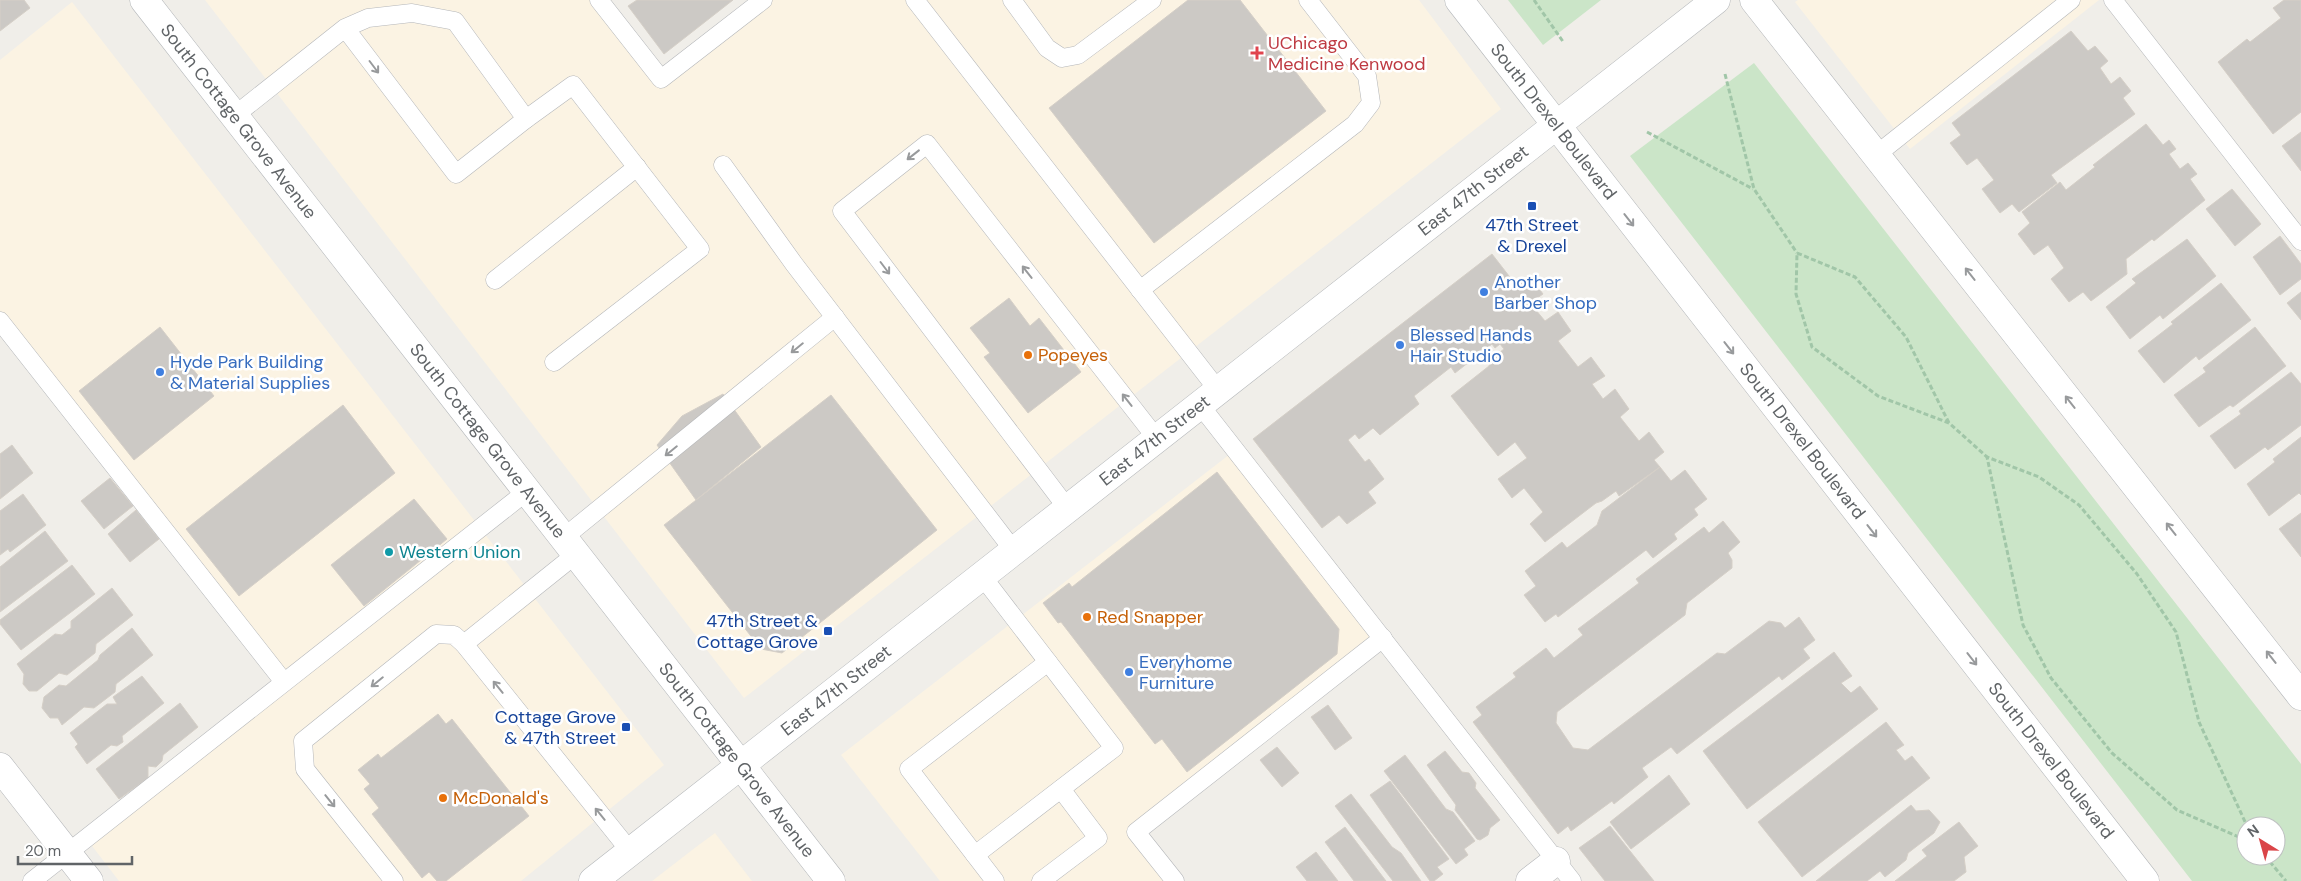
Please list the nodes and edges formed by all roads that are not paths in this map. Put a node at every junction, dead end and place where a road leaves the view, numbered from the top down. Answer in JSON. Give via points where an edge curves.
{"nodes":[{"id":1,"x":144,"y":0,"type":"edge"},
{"id":2,"x":600,"y":0,"type":"edge"},
{"id":3,"x":763,"y":0,"type":"edge"},
{"id":4,"x":915,"y":0,"type":"edge"},
{"id":5,"x":1012,"y":0,"type":"edge"},
{"id":6,"x":1152,"y":0,"type":"edge"},
{"id":7,"x":1308,"y":0,"type":"edge"},
{"id":8,"x":1459,"y":0,"type":"edge"},
{"id":9,"x":1716,"y":0,"type":"edge"},
{"id":10,"x":1754,"y":0,"type":"edge"},
{"id":11,"x":2071,"y":0,"type":"edge"},
{"id":12,"x":2112,"y":0,"type":"edge"},
{"id":13,"x":345,"y":28,"type":"junction"},
{"id":14,"x":234,"y":116,"type":"junction"},
{"id":15,"x":526,"y":119,"type":"junction"},
{"id":16,"x":1556,"y":126,"type":"junction"},
{"id":17,"x":1876,"y":155,"type":"junction"},
{"id":18,"x":723,"y":165,"type":"dead end"},
{"id":19,"x":637,"y":167,"type":"junction"},
{"id":20,"x":2301,"y":241,"type":"edge"},
{"id":21,"x":495,"y":280,"type":"dead end"},
{"id":22,"x":1140,"y":290,"type":"junction"},
{"id":23,"x":835,"y":317,"type":"junction"},
{"id":24,"x":0,"y":321,"type":"edge"},
{"id":25,"x":554,"y":362,"type":"dead end"},
{"id":26,"x":1209,"y":398,"type":"junction"},
{"id":27,"x":1157,"y":439,"type":"junction"},
{"id":28,"x":526,"y":492,"type":"junction"},
{"id":29,"x":1068,"y":509,"type":"junction"},
{"id":30,"x":569,"y":547,"type":"junction"},
{"id":31,"x":1014,"y":551,"type":"junction"},
{"id":32,"x":982,"y":576,"type":"junction"},
{"id":33,"x":1382,"y":638,"type":"junction"},
{"id":34,"x":464,"y":644,"type":"junction"},
{"id":35,"x":1048,"y":662,"type":"junction"},
{"id":36,"x":284,"y":682,"type":"junction"},
{"id":37,"x":2301,"y":696,"type":"edge"},
{"id":38,"x":739,"y":766,"type":"junction"},
{"id":39,"x":0,"y":767,"type":"edge"},
{"id":40,"x":1061,"y":789,"type":"junction"},
{"id":41,"x":630,"y":852,"type":"junction"},
{"id":42,"x":68,"y":853,"type":"junction"},
{"id":43,"x":975,"y":855,"type":"junction"},
{"id":44,"x":1564,"y":871,"type":"edge"},
{"id":45,"x":32,"y":881,"type":"edge"},
{"id":46,"x":89,"y":881,"type":"edge"},
{"id":47,"x":394,"y":881,"type":"edge"},
{"id":48,"x":593,"y":881,"type":"edge"},
{"id":49,"x":831,"y":881,"type":"edge"},
{"id":50,"x":995,"y":881,"type":"edge"},
{"id":51,"x":1041,"y":881,"type":"edge"},
{"id":52,"x":1175,"y":881,"type":"edge"},
{"id":53,"x":1530,"y":881,"type":"edge"},
{"id":54,"x":2145,"y":881,"type":"edge"}],
"edges":[{"from":1,"to":14,"type":"main road","name":"South Cottage Grove Avenue"},
{"from":2,"to":3,"type":"lane","via":[[661,79]]},
{"from":4,"to":22,"type":"lane"},
{"from":5,"to":6,"type":"lane","via":[[1047,48],[1062,58],[1078,55]]},
{"from":7,"to":22,"type":"lane","via":[[1366,76],[1371,103],[1354,124]]},
{"from":8,"to":16,"type":"main road","name":"South Drexel Boulevard"},
{"from":9,"to":16,"type":"main road","name":"East 47th Street"},
{"from":10,"to":17,"type":"main road"},
{"from":11,"to":17,"type":"lane"},
{"from":12,"to":20,"type":"lane"},
{"from":13,"to":14,"type":"lane"},
{"from":13,"to":15,"type":"lane","via":[[368,18],[412,13],[455,21]]},
{"from":13,"to":15,"type":"lane","one_way":true,"via":[[456,174]]},
{"from":14,"to":28,"type":"main road","name":"South Cottage Grove Avenue"},
{"from":15,"to":19,"type":"lane","via":[[573,86]]},
{"from":16,"to":26,"type":"main road","name":"East 47th Street"},
{"from":16,"to":54,"type":"main road","name":"South Drexel Boulevard","one_way":true},
{"from":37,"to":17,"type":"main road","one_way":true},
{"from":18,"to":23,"type":"lane"},
{"from":19,"to":21,"type":"lane"},
{"from":19,"to":25,"type":"lane","via":[[700,249]]},
{"from":22,"to":26,"type":"lane"},
{"from":23,"to":30,"type":"lane","one_way":true},
{"from":23,"to":31,"type":"lane"},
{"from":24,"to":36,"type":"lane"},
{"from":26,"to":27,"type":"main road","name":"East 47th Street"},
{"from":26,"to":33,"type":"lane"},
{"from":27,"to":29,"type":"main road","name":"East 47th Street"},
{"from":27,"to":29,"type":"lane","one_way":true,"via":[[927,144],[842,211]]},
{"from":28,"to":30,"type":"main road","name":"South Cottage Grove Avenue"},
{"from":28,"to":36,"type":"lane"},
{"from":29,"to":31,"type":"main road","name":"East 47th Street"},
{"from":30,"to":34,"type":"lane"},
{"from":30,"to":38,"type":"main road","name":"South Cottage Grove Avenue"},
{"from":31,"to":32,"type":"main road","name":"East 47th Street"},
{"from":32,"to":35,"type":"lane"},
{"from":32,"to":38,"type":"main road","name":"East 47th Street"},
{"from":33,"to":44,"type":"lane"},
{"from":33,"to":52,"type":"lane","via":[[1136,832]]},
{"from":41,"to":34,"type":"lane","one_way":true},
{"from":34,"to":47,"type":"lane","one_way":true,"via":[[454,635],[436,634],[304,741],[305,769]]},
{"from":35,"to":40,"type":"lane","via":[[1114,748]]},
{"from":35,"to":43,"type":"lane","via":[[909,769]]},
{"from":36,"to":42,"type":"lane"},
{"from":38,"to":41,"type":"main road","name":"East 47th Street"},
{"from":38,"to":49,"type":"main road","name":"South Cottage Grove Avenue"},
{"from":39,"to":42,"type":"main road"},
{"from":40,"to":43,"type":"lane"},
{"from":40,"to":51,"type":"lane","via":[[1098,838]]},
{"from":41,"to":48,"type":"main road","name":"East 47th Street"},
{"from":42,"to":45,"type":"lane"},
{"from":42,"to":46,"type":"main road"},
{"from":43,"to":50,"type":"lane"},
{"from":44,"to":53,"type":"main road"}]}
